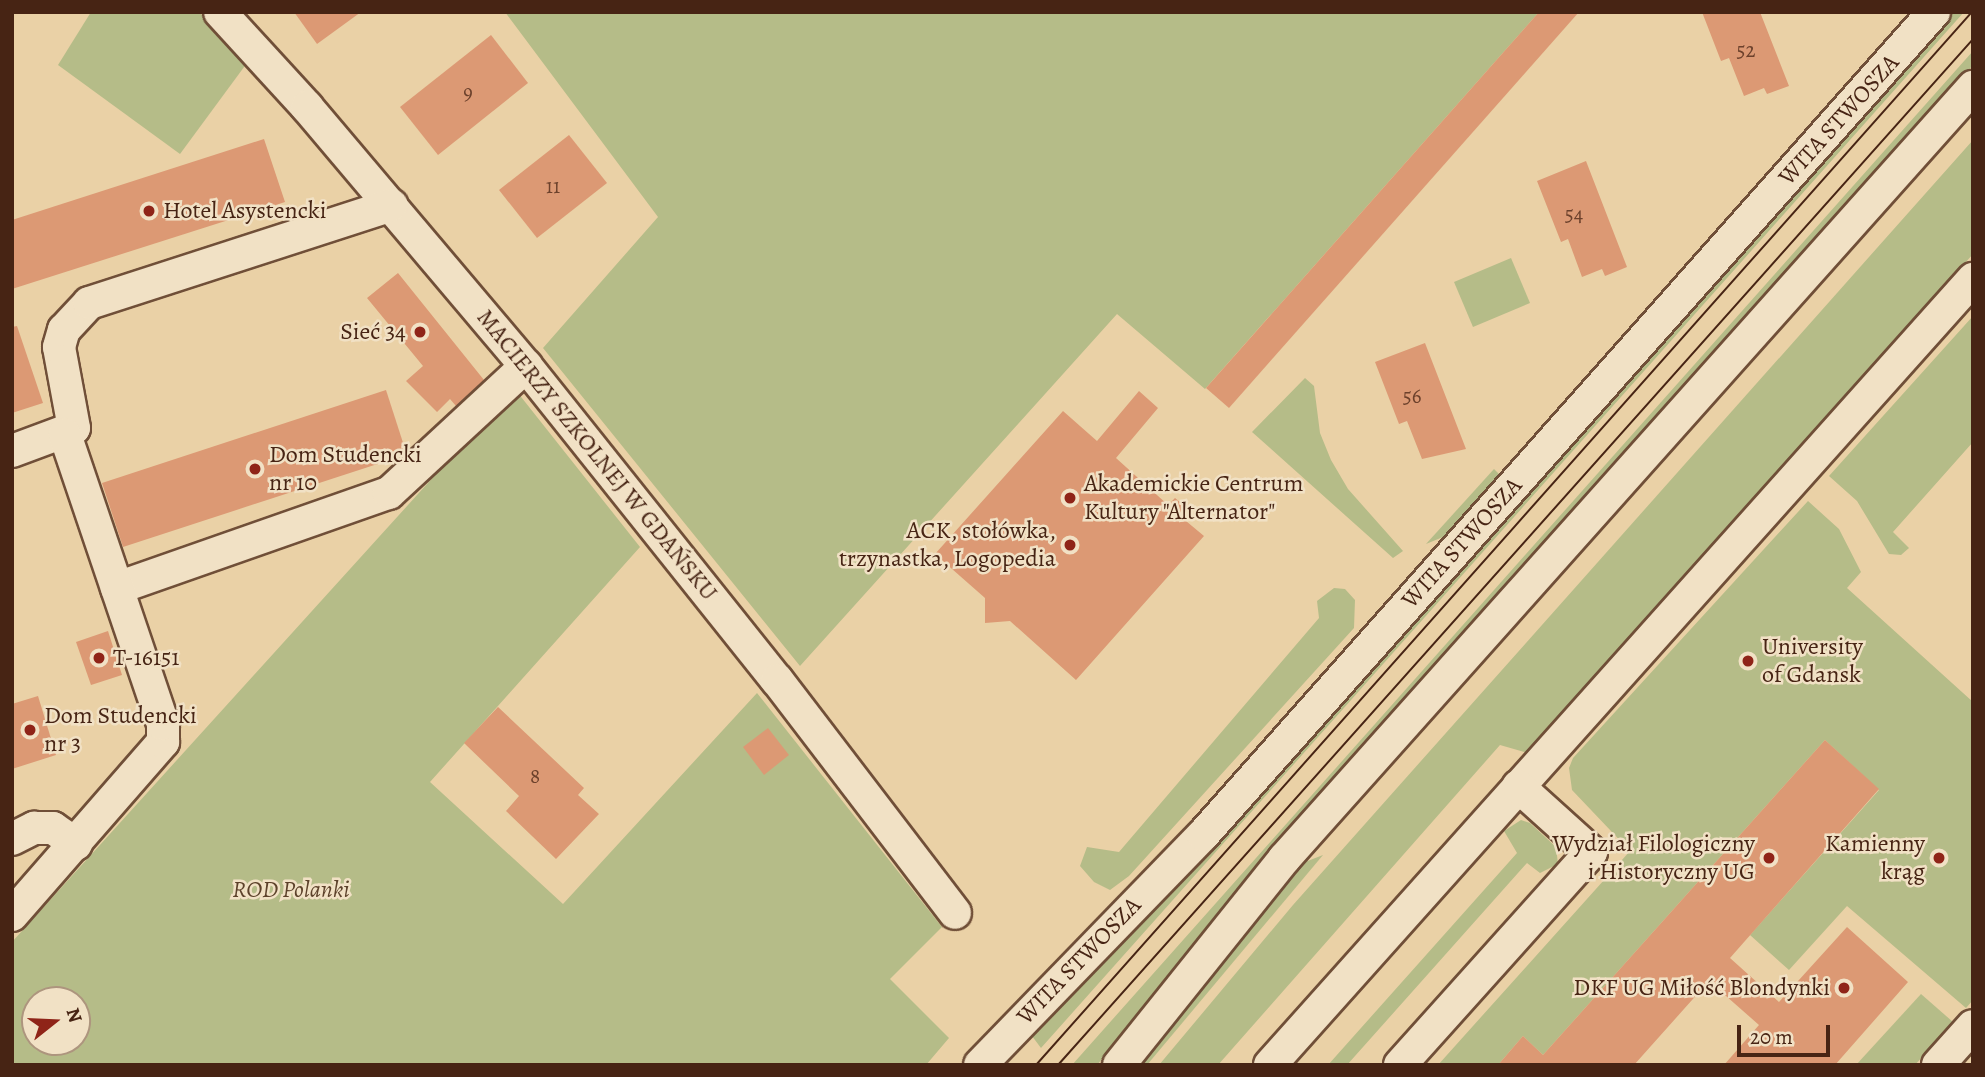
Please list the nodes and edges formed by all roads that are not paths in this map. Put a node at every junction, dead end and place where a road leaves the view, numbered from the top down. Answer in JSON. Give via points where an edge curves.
{"nodes":[{"id":1,"x":220,"y":12,"type":"edge"},
{"id":2,"x":1934,"y":12,"type":"edge"},
{"id":3,"x":1973,"y":87,"type":"edge"},
{"id":4,"x":392,"y":205,"type":"junction"},
{"id":5,"x":1973,"y":279,"type":"edge"},
{"id":6,"x":526,"y":366,"type":"junction"},
{"id":7,"x":65,"y":434,"type":"junction"},
{"id":8,"x":12,"y":451,"type":"edge"},
{"id":9,"x":117,"y":588,"type":"junction"},
{"id":10,"x":1518,"y":786,"type":"junction"},
{"id":11,"x":12,"y":839,"type":"edge"},
{"id":12,"x":76,"y":844,"type":"junction"},
{"id":13,"x":955,"y":913,"type":"dead end"},
{"id":14,"x":12,"y":915,"type":"edge"},
{"id":15,"x":1973,"y":1026,"type":"edge"},
{"id":16,"x":980,"y":1065,"type":"edge"},
{"id":17,"x":1119,"y":1065,"type":"edge"},
{"id":18,"x":1270,"y":1065,"type":"edge"},
{"id":19,"x":1400,"y":1065,"type":"edge"},
{"id":20,"x":1938,"y":1065,"type":"edge"}],
"edges":[{"from":1,"to":4,"type":"street","name":"MACIERZY SZKOLNEJ W GDAŃSKU"},
{"from":2,"to":16,"type":"street","name":"WITA STWOSZA","via":[[1203,835]]},
{"from":3,"to":17,"type":"street","via":[[1284,859]]},
{"from":4,"to":6,"type":"street","name":"MACIERZY SZKOLNEJ W GDAŃSKU"},
{"from":4,"to":7,"type":"street","via":[[89,303],[64,330],[59,347],[59,364],[76,417],[74,428]]},
{"from":5,"to":10,"type":"street"},
{"from":6,"to":9,"type":"street","via":[[389,493]]},
{"from":6,"to":13,"type":"street","name":"MACIERZY SZKOLNEJ W GDAŃSKU","via":[[777,680]]},
{"from":7,"to":8,"type":"street"},
{"from":7,"to":9,"type":"street"},
{"from":9,"to":12,"type":"street","via":[[163,724],[163,742]]},
{"from":10,"to":18,"type":"street"},
{"from":10,"to":19,"type":"street","via":[[1591,852]]},
{"from":11,"to":12,"type":"street","via":[[34,828],[53,828]]},
{"from":12,"to":14,"type":"street"},
{"from":15,"to":20,"type":"street"}]}
